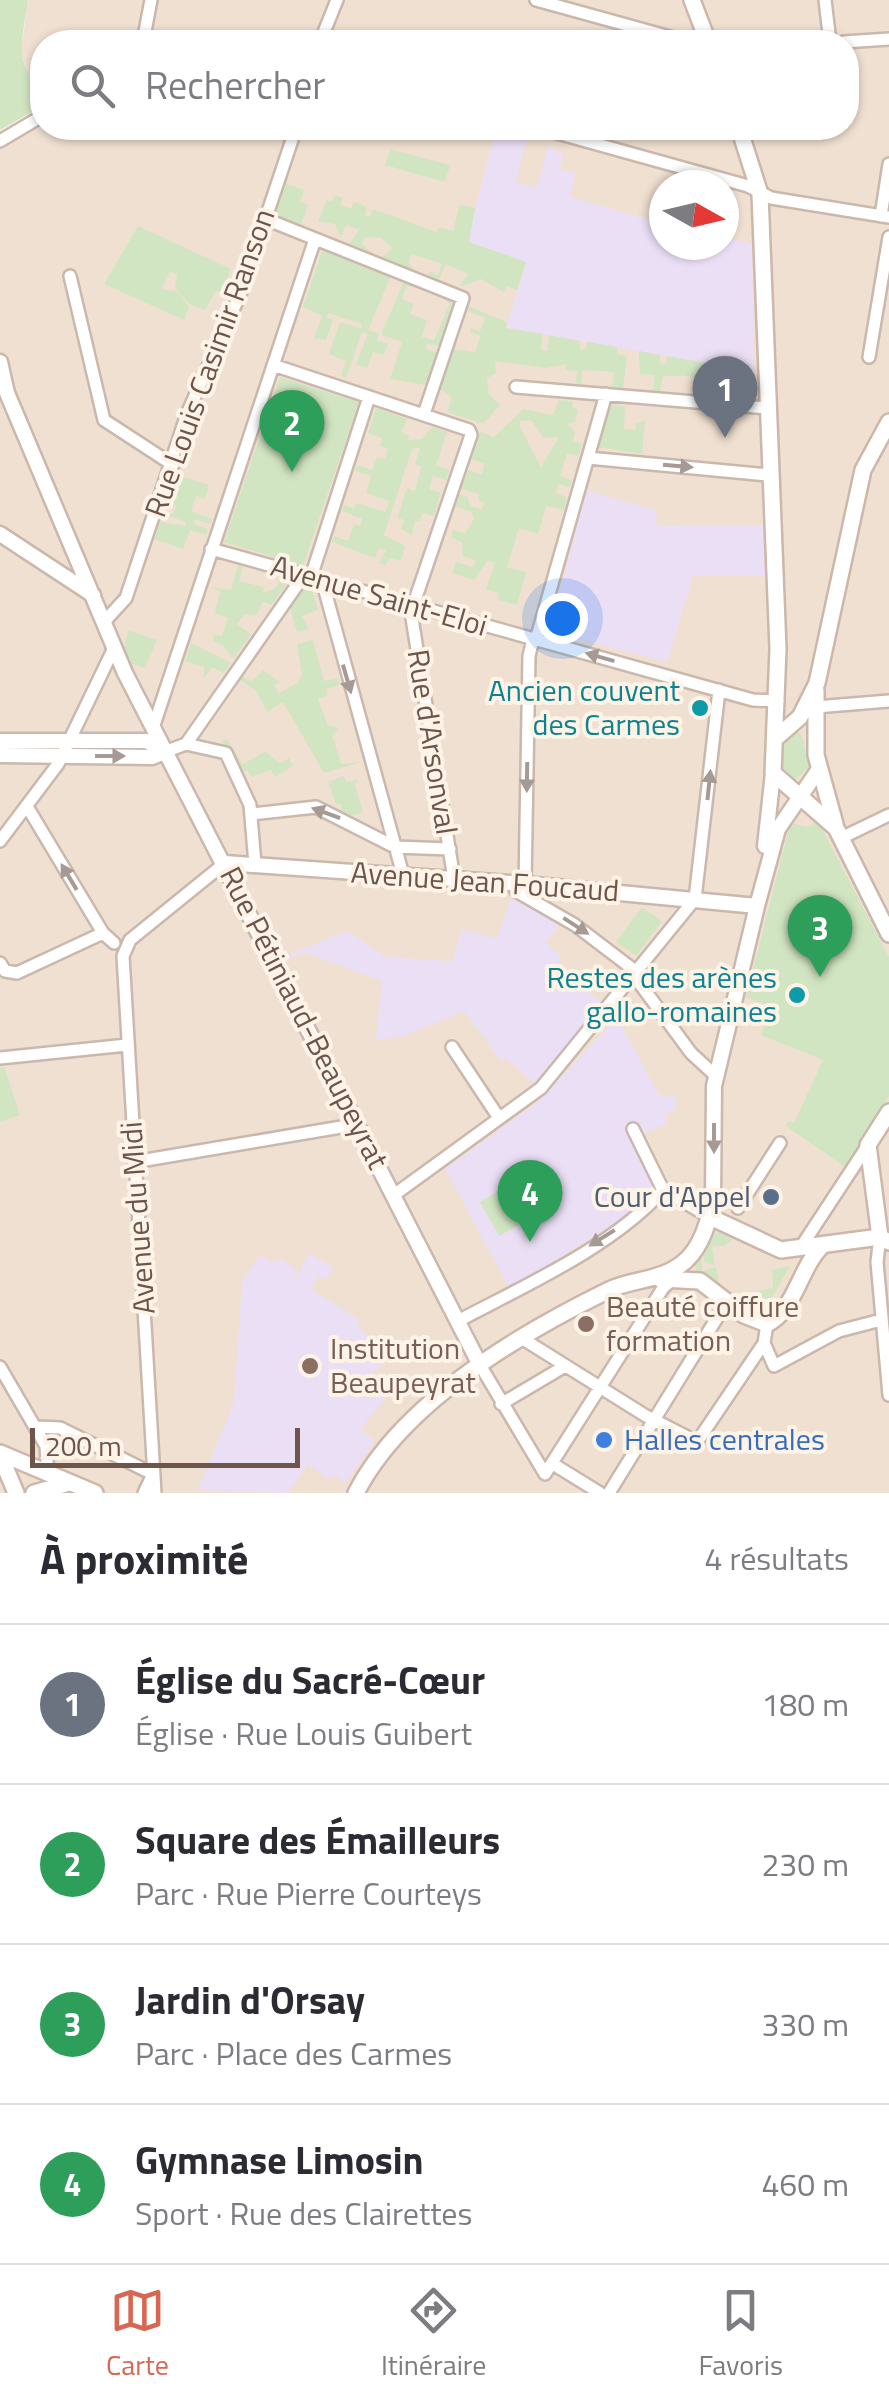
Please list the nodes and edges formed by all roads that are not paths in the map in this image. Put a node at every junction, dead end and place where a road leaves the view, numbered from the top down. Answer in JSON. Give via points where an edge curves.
{"nodes":[{"id":1,"x":151,"y":0,"type":"edge"},
{"id":2,"x":337,"y":0,"type":"edge"},
{"id":3,"x":536,"y":0,"type":"edge"},
{"id":4,"x":692,"y":0,"type":"edge"},
{"id":5,"x":825,"y":0,"type":"edge"},
{"id":6,"x":145,"y":30,"type":"edge"},
{"id":7,"x":325,"y":30,"type":"edge"},
{"id":8,"x":645,"y":30,"type":"edge"},
{"id":9,"x":703,"y":30,"type":"edge"},
{"id":10,"x":829,"y":30,"type":"edge"},
{"id":11,"x":889,"y":39,"type":"edge"},
{"id":12,"x":859,"y":41,"type":"edge"},
{"id":13,"x":30,"y":123,"type":"edge"},
{"id":14,"x":0,"y":140,"type":"edge"},
{"id":15,"x":292,"y":140,"type":"edge"},
{"id":16,"x":583,"y":140,"type":"edge"},
{"id":17,"x":743,"y":140,"type":"edge"},
{"id":18,"x":889,"y":164,"type":"edge"},
{"id":19,"x":760,"y":194,"type":"junction"},
{"id":20,"x":885,"y":216,"type":"edge"},
{"id":21,"x":263,"y":218,"type":"junction"},
{"id":22,"x":889,"y":237,"type":"edge"},
{"id":23,"x":315,"y":239,"type":"junction"},
{"id":24,"x":70,"y":276,"type":"dead end"},
{"id":25,"x":883,"y":310,"type":"edge"},
{"id":26,"x":870,"y":357,"type":"dead end"},
{"id":27,"x":0,"y":362,"type":"edge"},
{"id":28,"x":273,"y":365,"type":"junction"},
{"id":29,"x":516,"y":387,"type":"dead end"},
{"id":30,"x":606,"y":394,"type":"junction"},
{"id":31,"x":369,"y":396,"type":"junction"},
{"id":32,"x":766,"y":408,"type":"junction"},
{"id":33,"x":424,"y":414,"type":"junction"},
{"id":34,"x":889,"y":422,"type":"edge"},
{"id":35,"x":588,"y":458,"type":"junction"},
{"id":36,"x":173,"y":465,"type":"junction"},
{"id":37,"x":768,"y":475,"type":"junction"},
{"id":38,"x":0,"y":534,"type":"edge"},
{"id":39,"x":211,"y":549,"type":"junction"},
{"id":40,"x":316,"y":578,"type":"junction"},
{"id":41,"x":94,"y":595,"type":"junction"},
{"id":42,"x":413,"y":606,"type":"junction"},
{"id":43,"x":104,"y":622,"type":"junction"},
{"id":44,"x":535,"y":640,"type":"junction"},
{"id":45,"x":114,"y":648,"type":"junction"},
{"id":46,"x":718,"y":690,"type":"junction"},
{"id":47,"x":782,"y":698,"type":"junction"},
{"id":48,"x":889,"y":701,"type":"edge"},
{"id":49,"x":812,"y":704,"type":"junction"},
{"id":50,"x":797,"y":720,"type":"junction"},
{"id":51,"x":154,"y":726,"type":"junction"},
{"id":52,"x":777,"y":738,"type":"junction"},
{"id":53,"x":815,"y":738,"type":"junction"},
{"id":54,"x":0,"y":741,"type":"edge"},
{"id":55,"x":186,"y":744,"type":"junction"},
{"id":56,"x":65,"y":749,"type":"junction"},
{"id":57,"x":167,"y":751,"type":"junction"},
{"id":58,"x":0,"y":755,"type":"edge"},
{"id":59,"x":773,"y":773,"type":"junction"},
{"id":60,"x":815,"y":774,"type":"junction"},
{"id":61,"x":793,"y":791,"type":"junction"},
{"id":62,"x":813,"y":807,"type":"junction"},
{"id":63,"x":28,"y":808,"type":"junction"},
{"id":64,"x":251,"y":814,"type":"junction"},
{"id":65,"x":889,"y":815,"type":"edge"},
{"id":66,"x":785,"y":816,"type":"junction"},
{"id":67,"x":839,"y":833,"type":"junction"},
{"id":68,"x":3,"y":834,"type":"edge"},
{"id":69,"x":395,"y":848,"type":"junction"},
{"id":70,"x":450,"y":849,"type":"junction"},
{"id":71,"x":225,"y":863,"type":"junction"},
{"id":72,"x":255,"y":864,"type":"junction"},
{"id":73,"x":403,"y":876,"type":"junction"},
{"id":74,"x":454,"y":879,"type":"junction"},
{"id":75,"x":520,"y":883,"type":"junction"},
{"id":76,"x":695,"y":899,"type":"junction"},
{"id":77,"x":752,"y":906,"type":"junction"},
{"id":78,"x":103,"y":933,"type":"junction"},
{"id":79,"x":889,"y":934,"type":"edge"},
{"id":80,"x":130,"y":940,"type":"junction"},
{"id":81,"x":114,"y":943,"type":"junction"},
{"id":82,"x":0,"y":962,"type":"edge"},
{"id":83,"x":123,"y":962,"type":"junction"},
{"id":84,"x":636,"y":975,"type":"junction"},
{"id":85,"x":128,"y":1045,"type":"junction"},
{"id":86,"x":452,"y":1047,"type":"dead end"},
{"id":87,"x":0,"y":1058,"type":"edge"},
{"id":88,"x":716,"y":1076,"type":"junction"},
{"id":89,"x":889,"y":1112,"type":"edge"},
{"id":90,"x":499,"y":1118,"type":"junction"},
{"id":91,"x":358,"y":1124,"type":"junction"},
{"id":92,"x":633,"y":1129,"type":"dead end"},
{"id":93,"x":780,"y":1143,"type":"dead end"},
{"id":94,"x":868,"y":1145,"type":"junction"},
{"id":95,"x":134,"y":1162,"type":"junction"},
{"id":96,"x":664,"y":1190,"type":"junction"},
{"id":97,"x":394,"y":1196,"type":"junction"},
{"id":98,"x":714,"y":1198,"type":"joint"},
{"id":99,"x":738,"y":1208,"type":"dead end"},
{"id":100,"x":710,"y":1217,"type":"junction"},
{"id":101,"x":886,"y":1236,"type":"edge"},
{"id":102,"x":823,"y":1245,"type":"junction"},
{"id":103,"x":794,"y":1248,"type":"junction"},
{"id":104,"x":803,"y":1268,"type":"junction"},
{"id":105,"x":685,"y":1269,"type":"junction"},
{"id":106,"x":728,"y":1300,"type":"junction"},
{"id":107,"x":882,"y":1320,"type":"junction"},
{"id":108,"x":458,"y":1321,"type":"junction"},
{"id":109,"x":767,"y":1324,"type":"junction"},
{"id":110,"x":524,"y":1339,"type":"junction"},
{"id":111,"x":764,"y":1343,"type":"junction"},
{"id":112,"x":480,"y":1365,"type":"junction"},
{"id":113,"x":564,"y":1366,"type":"junction"},
{"id":114,"x":0,"y":1367,"type":"edge"},
{"id":115,"x":601,"y":1386,"type":"junction"},
{"id":116,"x":889,"y":1395,"type":"edge"},
{"id":117,"x":500,"y":1404,"type":"junction"},
{"id":118,"x":656,"y":1418,"type":"junction"},
{"id":119,"x":37,"y":1427,"type":"junction"},
{"id":120,"x":0,"y":1454,"type":"edge"},
{"id":121,"x":549,"y":1469,"type":"junction"},
{"id":122,"x":152,"y":1474,"type":"junction"},
{"id":123,"x":48,"y":1475,"type":"junction"},
{"id":124,"x":69,"y":1483,"type":"junction"},
{"id":125,"x":16,"y":1493,"type":"edge"},
{"id":126,"x":24,"y":1493,"type":"edge"},
{"id":127,"x":34,"y":1493,"type":"edge"},
{"id":128,"x":95,"y":1493,"type":"edge"},
{"id":129,"x":144,"y":1493,"type":"edge"},
{"id":130,"x":156,"y":1493,"type":"edge"},
{"id":131,"x":356,"y":1493,"type":"edge"},
{"id":132,"x":600,"y":1493,"type":"edge"},
{"id":133,"x":610,"y":1493,"type":"edge"}],
"edges":[{"from":1,"to":6,"type":"street"},
{"from":2,"to":7,"type":"street"},
{"from":3,"to":8,"type":"street"},
{"from":4,"to":9,"type":"main road"},
{"from":5,"to":10,"type":"street"},
{"from":11,"to":12,"type":"street"},
{"from":13,"to":14,"type":"street"},
{"from":15,"to":21,"type":"street","name":"Rue Louis Casimir Ranson"},
{"from":16,"to":19,"type":"street"},
{"from":17,"to":19,"type":"main road"},
{"from":18,"to":20,"type":"street"},
{"from":19,"to":20,"type":"street"},
{"from":19,"to":32,"type":"main road"},
{"from":21,"to":23,"type":"street"},
{"from":21,"to":36,"type":"street","name":"Rue Louis Casimir Ranson"},
{"from":22,"to":25,"type":"street"},
{"from":23,"to":28,"type":"street"},
{"from":23,"to":33,"type":"street","via":[[463,298]]},
{"from":24,"to":36,"type":"street","via":[[104,420]]},
{"from":25,"to":26,"type":"street"},
{"from":27,"to":41,"type":"street","name":"Rue Pétiniaud-Beaupeyrat","via":[[7,393]]},
{"from":28,"to":31,"type":"street"},
{"from":28,"to":39,"type":"street"},
{"from":29,"to":30,"type":"street"},
{"from":30,"to":32,"type":"street"},
{"from":30,"to":35,"type":"street"},
{"from":31,"to":33,"type":"street"},
{"from":31,"to":40,"type":"street"},
{"from":32,"to":37,"type":"main road"},
{"from":33,"to":42,"type":"street","via":[[471,435]]},
{"from":34,"to":49,"type":"main road","via":[[863,470]]},
{"from":35,"to":37,"type":"street","one_way":true},
{"from":35,"to":44,"type":"street"},
{"from":36,"to":43,"type":"street","name":"Rue Louis Casimir Ranson","via":[[126,598]]},
{"from":37,"to":47,"type":"main road"},
{"from":38,"to":41,"type":"street"},
{"from":39,"to":40,"type":"street","name":"Avenue Saint-Eloi"},
{"from":39,"to":51,"type":"street"},
{"from":40,"to":42,"type":"street","name":"Avenue Saint-Eloi"},
{"from":40,"to":55,"type":"street","via":[[302,578]]},
{"from":40,"to":69,"type":"street","one_way":true},
{"from":41,"to":43,"type":"street","name":"Rue Pétiniaud-Beaupeyrat"},
{"from":42,"to":44,"type":"street","name":"Avenue Saint-Eloi"},
{"from":42,"to":70,"type":"street","name":"Rue d'Arsonval"},
{"from":43,"to":45,"type":"street","name":"Rue Pétiniaud-Beaupeyrat"},
{"from":46,"to":44,"type":"street","name":"Avenue Saint-Eloi","one_way":true},
{"from":44,"to":75,"type":"street","one_way":true,"via":[[528,656]]},
{"from":45,"to":51,"type":"street","name":"Rue Pétiniaud-Beaupeyrat"},
{"from":45,"to":56,"type":"street"},
{"from":46,"to":47,"type":"street","name":"Avenue Saint-Eloi"},
{"from":76,"to":46,"type":"street","one_way":true},
{"from":47,"to":49,"type":"main road"},
{"from":47,"to":50,"type":"main road"},
{"from":47,"to":52,"type":"main road"},
{"from":48,"to":49,"type":"street"},
{"from":49,"to":50,"type":"main road"},
{"from":49,"to":53,"type":"main road"},
{"from":50,"to":52,"type":"main road"},
{"from":50,"to":53,"type":"main road"},
{"from":51,"to":57,"type":"street","name":"Rue Pétiniaud-Beaupeyrat"},
{"from":52,"to":59,"type":"main road"},
{"from":53,"to":60,"type":"main road"},
{"from":54,"to":56,"type":"street"},
{"from":55,"to":57,"type":"street"},
{"from":55,"to":64,"type":"street","via":[[224,751]]},
{"from":56,"to":57,"type":"street","via":[[152,756]]},
{"from":56,"to":58,"type":"street"},
{"from":56,"to":63,"type":"street"},
{"from":57,"to":71,"type":"street","name":"Rue Pétiniaud-Beaupeyrat"},
{"from":59,"to":61,"type":"main road"},
{"from":59,"to":77,"type":"street"},
{"from":60,"to":61,"type":"main road"},
{"from":60,"to":67,"type":"main road"},
{"from":61,"to":62,"type":"main road"},
{"from":61,"to":66,"type":"street"},
{"from":62,"to":66,"type":"street"},
{"from":62,"to":67,"type":"main road"},
{"from":63,"to":68,"type":"street"},
{"from":78,"to":63,"type":"street","one_way":true},
{"from":69,"to":64,"type":"street","one_way":true,"via":[[316,807]]},
{"from":64,"to":72,"type":"street"},
{"from":65,"to":67,"type":"street"},
{"from":66,"to":77,"type":"street"},
{"from":67,"to":79,"type":"main road"},
{"from":69,"to":70,"type":"street"},
{"from":69,"to":73,"type":"street"},
{"from":70,"to":74,"type":"street","name":"Rue d'Arsonval"},
{"from":71,"to":72,"type":"street","name":"Avenue Jean Foucaud"},
{"from":71,"to":80,"type":"street"},
{"from":71,"to":91,"type":"street","name":"Rue Pétiniaud-Beaupeyrat"},
{"from":72,"to":73,"type":"street","name":"Avenue Jean Foucaud"},
{"from":73,"to":74,"type":"street","name":"Avenue Jean Foucaud"},
{"from":74,"to":75,"type":"street","name":"Avenue Jean Foucaud"},
{"from":75,"to":76,"type":"street","name":"Avenue Jean Foucaud"},
{"from":75,"to":84,"type":"street","one_way":true,"via":[[516,891],[575,925]]},
{"from":76,"to":77,"type":"street","name":"Avenue Jean Foucaud"},
{"from":76,"to":84,"type":"street"},
{"from":77,"to":88,"type":"street"},
{"from":78,"to":81,"type":"street"},
{"from":78,"to":82,"type":"street","via":[[17,973]]},
{"from":80,"to":81,"type":"street"},
{"from":80,"to":83,"type":"street"},
{"from":81,"to":83,"type":"street"},
{"from":83,"to":85,"type":"street","name":"Avenue du Midi"},
{"from":84,"to":88,"type":"street","via":[[691,1053]]},
{"from":84,"to":90,"type":"street","via":[[541,1088]]},
{"from":85,"to":87,"type":"street"},
{"from":85,"to":95,"type":"street","name":"Avenue du Midi"},
{"from":86,"to":90,"type":"street"},
{"from":88,"to":98,"type":"street","one_way":true},
{"from":89,"to":94,"type":"main road"},
{"from":90,"to":97,"type":"street"},
{"from":91,"to":95,"type":"street"},
{"from":91,"to":97,"type":"street","name":"Rue Pétiniaud-Beaupeyrat"},
{"from":92,"to":96,"type":"street"},
{"from":93,"to":99,"type":"street"},
{"from":94,"to":101,"type":"main road"},
{"from":94,"to":103,"type":"street"},
{"from":95,"to":122,"type":"street","name":"Avenue du Midi"},
{"from":96,"to":100,"type":"street"},
{"from":96,"to":108,"type":"street","one_way":true,"via":[[618,1228]]},
{"from":97,"to":108,"type":"street","name":"Rue Pétiniaud-Beaupeyrat"},
{"from":98,"to":100,"type":"main road"},
{"from":100,"to":103,"type":"main road","via":[[773,1248]]},
{"from":100,"to":105,"type":"main road"},
{"from":101,"to":102,"type":"main road"},
{"from":101,"to":107,"type":"street","via":[[877,1262]]},
{"from":102,"to":103,"type":"main road"},
{"from":102,"to":104,"type":"main road"},
{"from":103,"to":104,"type":"main road"},
{"from":104,"to":109,"type":"main road","via":[[780,1315]]},
{"from":105,"to":106,"type":"main road"},
{"from":105,"to":110,"type":"main road","via":[[608,1290]]},
{"from":105,"to":115,"type":"street"},
{"from":106,"to":109,"type":"main road"},
{"from":106,"to":118,"type":"street"},
{"from":107,"to":111,"type":"street","via":[[839,1330],[774,1366]]},
{"from":107,"to":116,"type":"street"},
{"from":108,"to":112,"type":"street","name":"Rue Pétiniaud-Beaupeyrat"},
{"from":109,"to":111,"type":"street"},
{"from":110,"to":112,"type":"main road"},
{"from":110,"to":113,"type":"street"},
{"from":111,"to":118,"type":"street","via":[[697,1442]]},
{"from":112,"to":117,"type":"street"},
{"from":112,"to":131,"type":"main road","via":[[406,1428]]},
{"from":113,"to":115,"type":"street"},
{"from":113,"to":117,"type":"street"},
{"from":114,"to":119,"type":"street"},
{"from":115,"to":118,"type":"street"},
{"from":115,"to":121,"type":"street"},
{"from":117,"to":121,"type":"street"},
{"from":118,"to":133,"type":"street"},
{"from":119,"to":122,"type":"street","via":[[60,1428]]},
{"from":119,"to":123,"type":"street"},
{"from":120,"to":123,"type":"main road"},
{"from":120,"to":125,"type":"main road"},
{"from":121,"to":132,"type":"street"},
{"from":122,"to":129,"type":"street","name":"Avenue du Midi"},
{"from":122,"to":130,"type":"street","name":"Avenue du Midi"},
{"from":123,"to":124,"type":"main road"},
{"from":123,"to":126,"type":"main road"},
{"from":124,"to":127,"type":"main road"},
{"from":124,"to":128,"type":"main road"}]}
